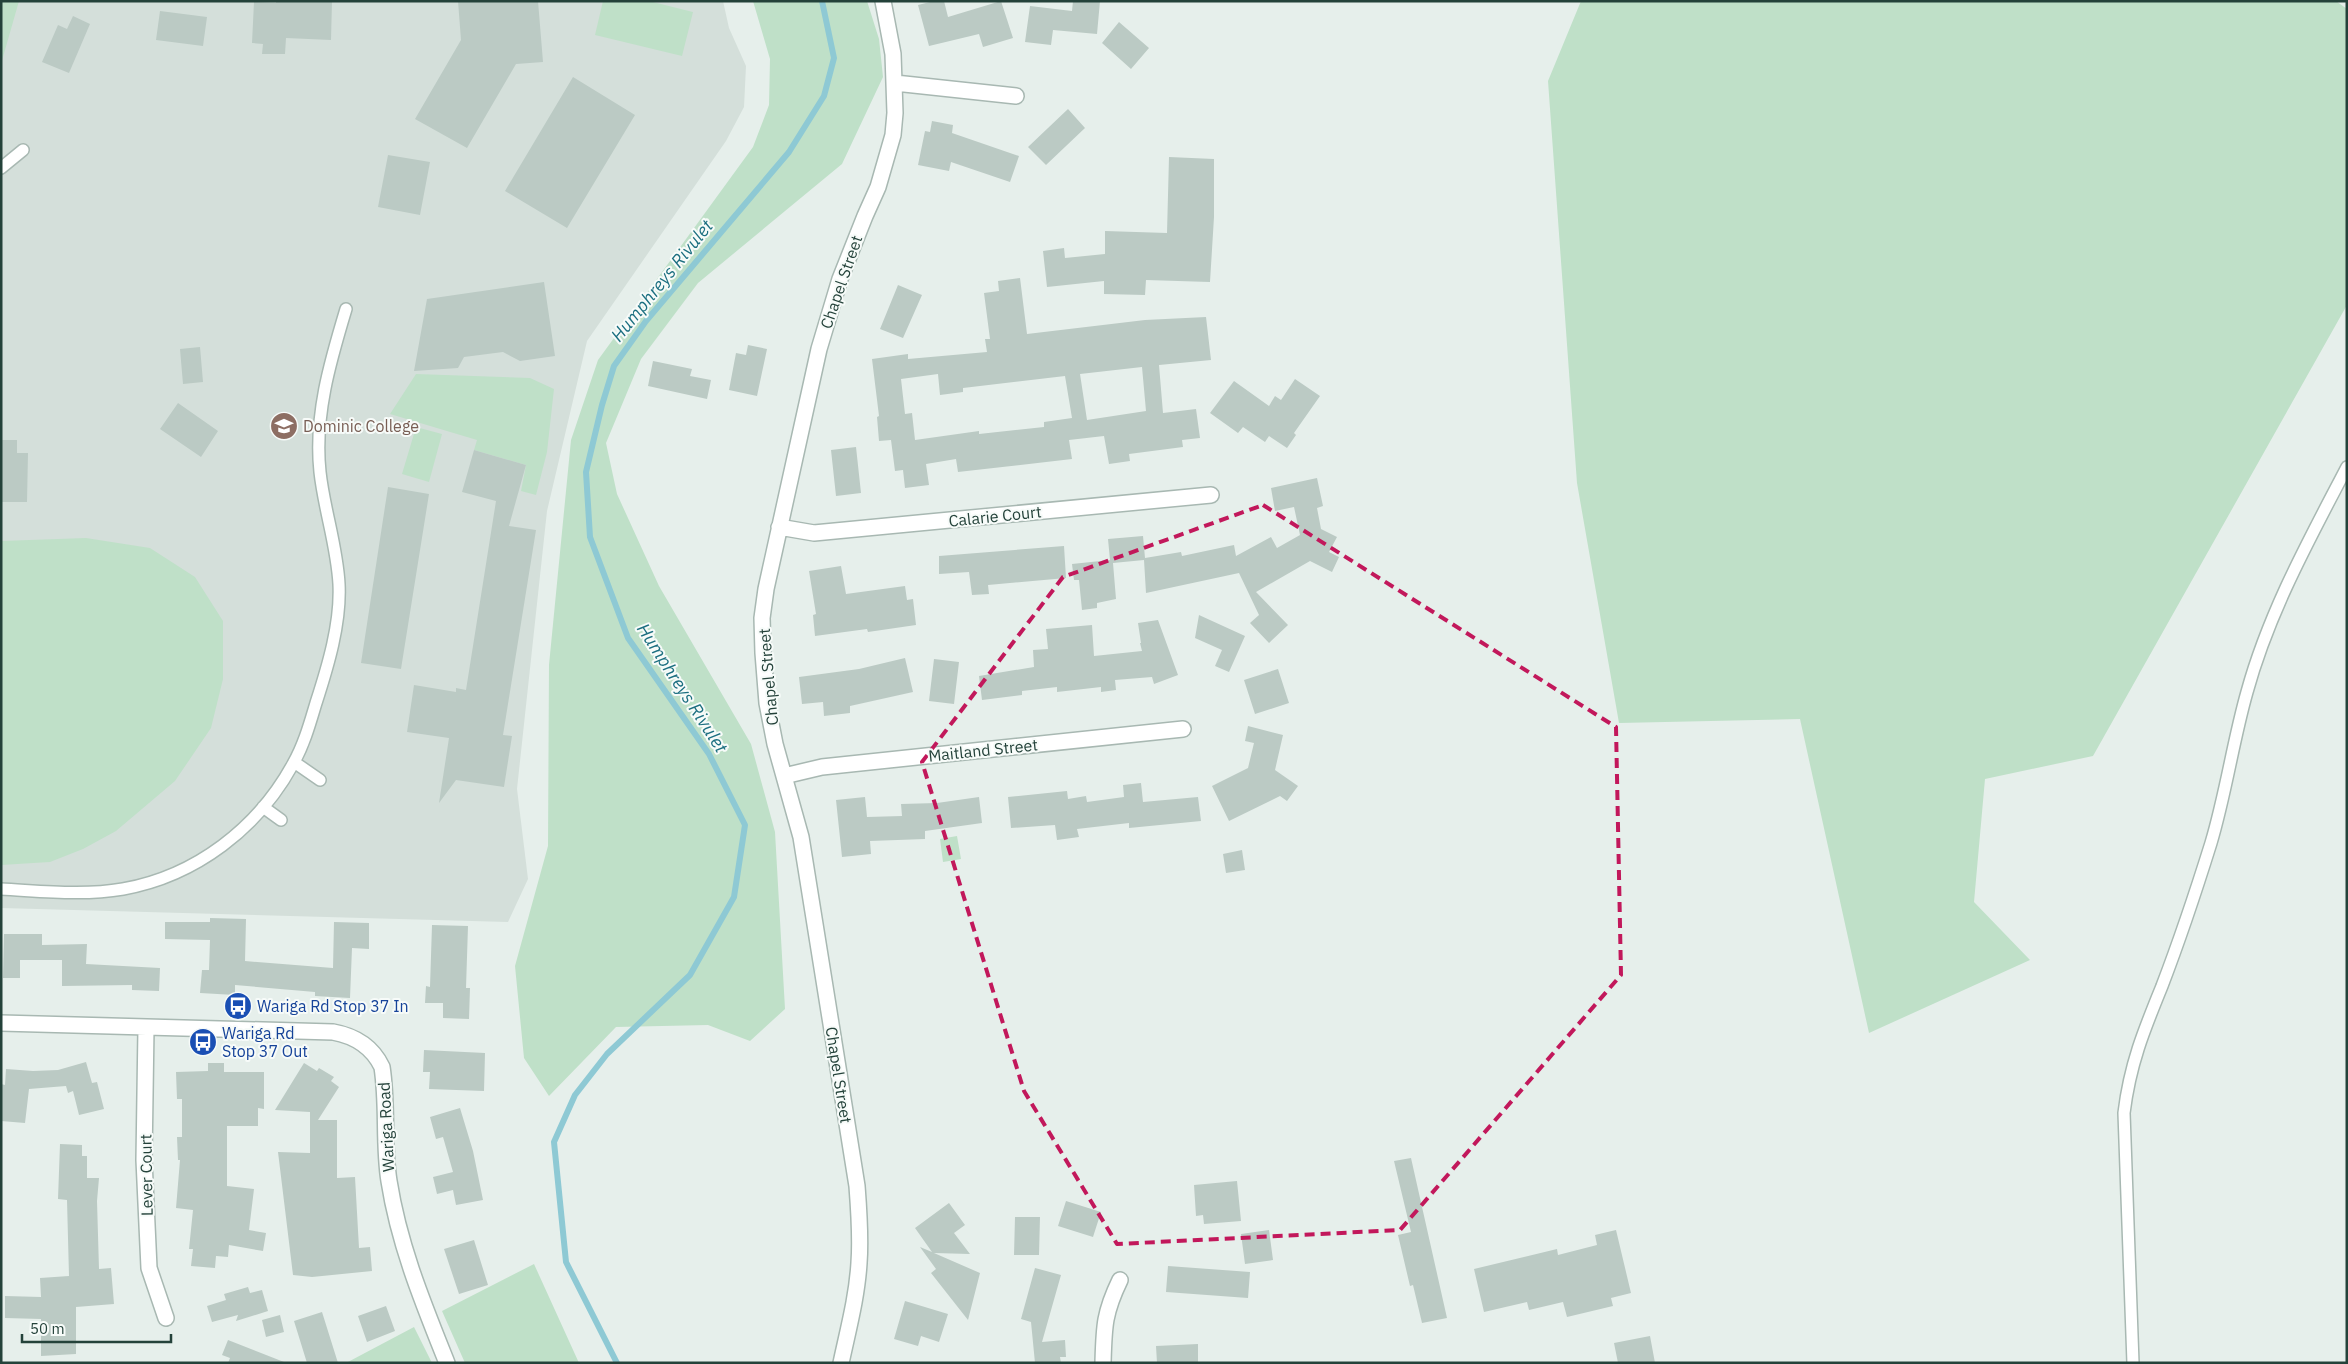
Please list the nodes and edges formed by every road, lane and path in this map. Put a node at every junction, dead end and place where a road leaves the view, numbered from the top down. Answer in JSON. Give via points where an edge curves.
{"nodes":[{"id":1,"x":883,"y":1,"type":"edge"},
{"id":2,"x":895,"y":83,"type":"junction"},
{"id":3,"x":1016,"y":96,"type":"dead end"},
{"id":4,"x":23,"y":150,"type":"dead end"},
{"id":5,"x":1,"y":168,"type":"edge"},
{"id":6,"x":346,"y":309,"type":"dead end"},
{"id":7,"x":2347,"y":467,"type":"edge"},
{"id":8,"x":1211,"y":495,"type":"dead end"},
{"id":9,"x":778,"y":527,"type":"junction"},
{"id":10,"x":1183,"y":729,"type":"dead end"},
{"id":11,"x":294,"y":762,"type":"junction"},
{"id":12,"x":784,"y":776,"type":"junction"},
{"id":13,"x":320,"y":780,"type":"dead end"},
{"id":14,"x":263,"y":807,"type":"junction"},
{"id":15,"x":281,"y":820,"type":"dead end"},
{"id":16,"x":1,"y":889,"type":"edge"},
{"id":17,"x":1,"y":1023,"type":"edge"},
{"id":18,"x":146,"y":1028,"type":"junction"},
{"id":19,"x":1120,"y":1280,"type":"dead end"},
{"id":20,"x":166,"y":1318,"type":"dead end"},
{"id":21,"x":447,"y":1363,"type":"edge"},
{"id":22,"x":841,"y":1363,"type":"edge"},
{"id":23,"x":1103,"y":1363,"type":"edge"},
{"id":24,"x":2133,"y":1363,"type":"edge"}],
"edges":[{"from":1,"to":2,"type":"street","name":"Chapel Street"},
{"from":2,"to":3,"type":"street"},
{"from":2,"to":9,"type":"street","name":"Chapel Street","via":[[894,135],[878,188],[840,279],[826,324]]},
{"from":4,"to":5,"type":"lane"},
{"from":6,"to":11,"type":"lane","via":[[325,388],[318,441],[320,473],[339,584],[337,612],[318,697]]},
{"from":7,"to":24,"type":"lane","via":[[2292,572],[2268,629],[2247,692],[2211,841],[2162,985],[2142,1031],[2128,1080],[2124,1112]]},
{"from":8,"to":9,"type":"street","name":"Calarie Court","via":[[814,533]]},
{"from":9,"to":12,"type":"street","name":"Chapel Street","via":[[762,618],[767,703]]},
{"from":10,"to":12,"type":"street","name":"Maitland Street","via":[[822,767]]},
{"from":11,"to":13,"type":"lane"},
{"from":11,"to":14,"type":"lane"},
{"from":12,"to":22,"type":"street","name":"Chapel Street","via":[[808,872],[857,1186],[859,1264]]},
{"from":14,"to":15,"type":"lane"},
{"from":14,"to":16,"type":"lane","via":[[210,856],[148,882],[123,889],[80,892]]},
{"from":17,"to":18,"type":"street","name":"Wariga Road"},
{"from":18,"to":20,"type":"street","name":"Lever Court","via":[[144,1160],[149,1268]]},
{"from":18,"to":21,"type":"street","name":"Wariga Road","via":[[333,1032],[347,1034],[373,1053],[382,1067],[384,1079],[385,1146],[398,1226],[416,1286]]},
{"from":19,"to":23,"type":"street","via":[[1107,1308]]}]}
